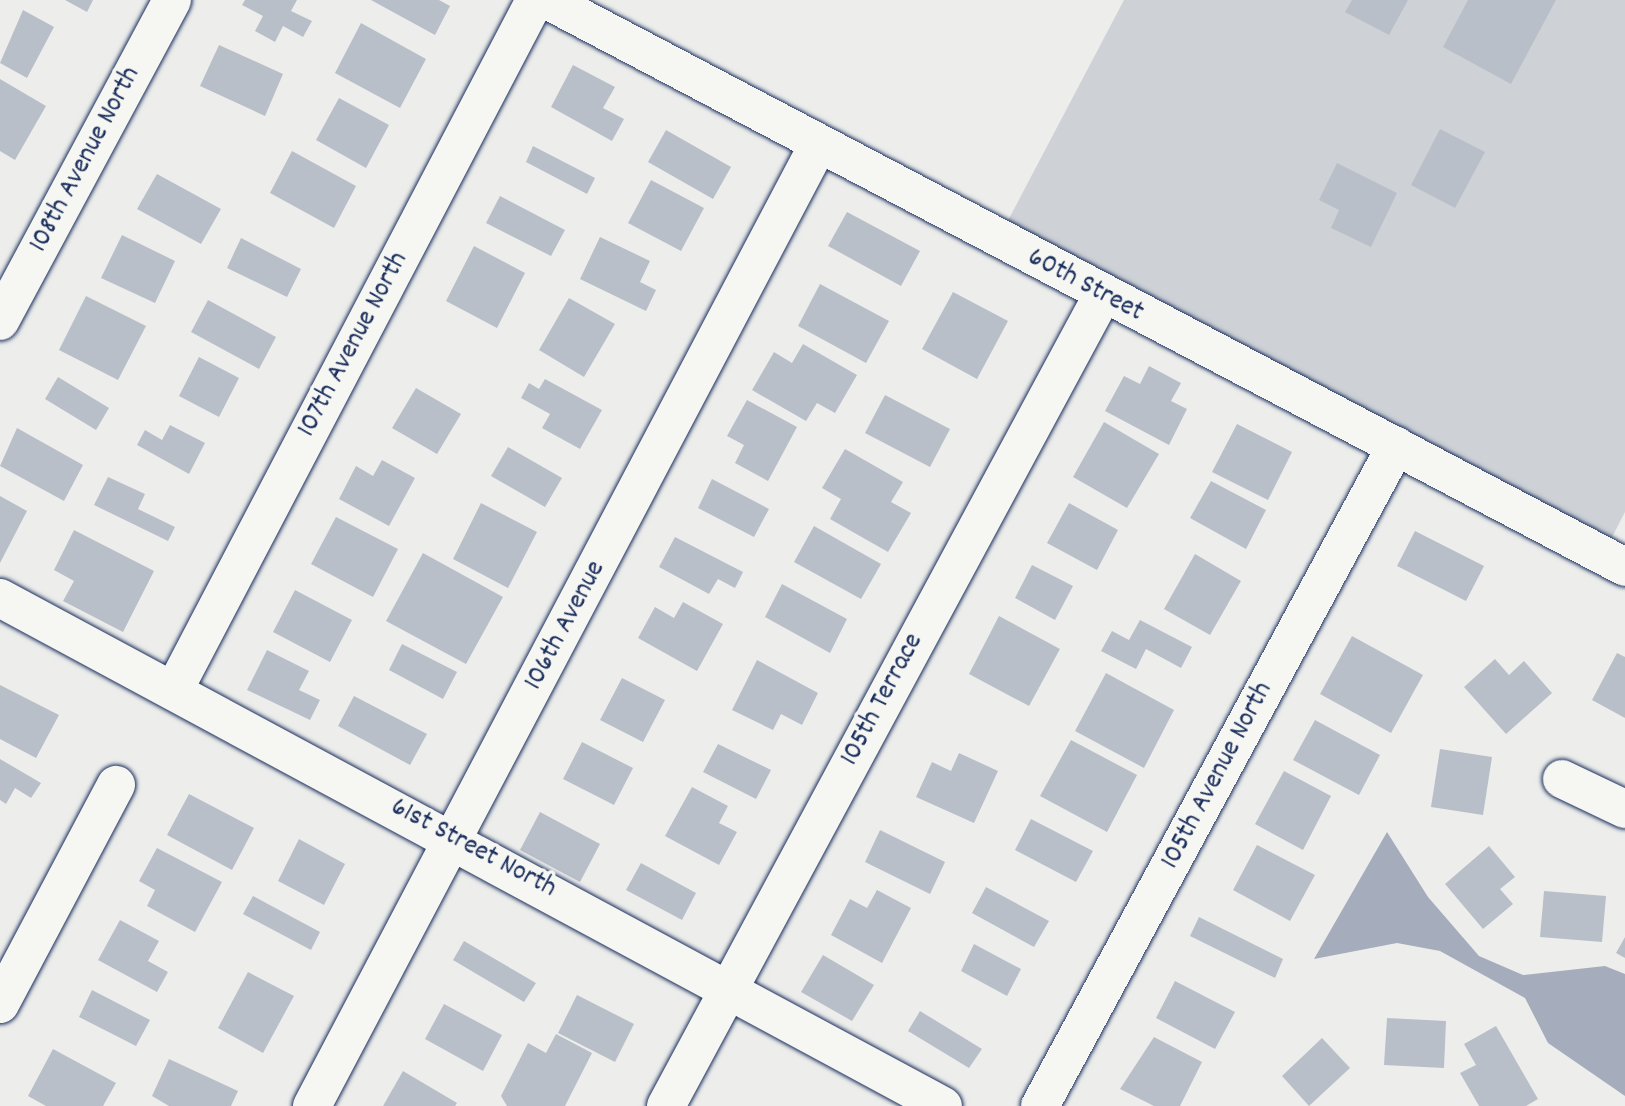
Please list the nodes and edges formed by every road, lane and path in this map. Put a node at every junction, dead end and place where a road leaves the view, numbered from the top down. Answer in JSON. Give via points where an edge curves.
{"nodes":[{"id":1,"x":172,"y":0,"type":"edge"},
{"id":2,"x":535,"y":0,"type":"edge"},
{"id":3,"x":547,"y":0,"type":"edge"},
{"id":4,"x":818,"y":145,"type":"junction"},
{"id":5,"x":1102,"y":296,"type":"junction"},
{"id":6,"x":0,"y":320,"type":"edge"},
{"id":7,"x":1396,"y":446,"type":"junction"},
{"id":8,"x":1624,"y":563,"type":"edge"},
{"id":9,"x":0,"y":598,"type":"edge"},
{"id":10,"x":174,"y":690,"type":"junction"},
{"id":11,"x":1562,"y":779,"type":"dead end"},
{"id":12,"x":116,"y":785,"type":"dead end"},
{"id":13,"x":1625,"y":809,"type":"edge"},
{"id":14,"x":455,"y":838,"type":"junction"},
{"id":15,"x":726,"y":988,"type":"junction"},
{"id":16,"x":0,"y":1004,"type":"edge"},
{"id":17,"x":312,"y":1106,"type":"edge"},
{"id":18,"x":666,"y":1106,"type":"edge"},
{"id":19,"x":943,"y":1106,"type":"edge"},
{"id":20,"x":1040,"y":1106,"type":"edge"}],
"edges":[{"from":1,"to":6,"type":"street","name":"108th Avenue North"},
{"from":2,"to":10,"type":"street","name":"107th Avenue North"},
{"from":3,"to":4,"type":"street","name":"60th Street"},
{"from":4,"to":5,"type":"street","name":"60th Street"},
{"from":4,"to":14,"type":"street","name":"106th Avenue"},
{"from":5,"to":7,"type":"street","name":"60th Street"},
{"from":5,"to":15,"type":"street","name":"105th Terrace"},
{"from":7,"to":8,"type":"street","name":"60th Street"},
{"from":7,"to":20,"type":"street","name":"105th Avenue North"},
{"from":9,"to":10,"type":"street","name":"61st Street North"},
{"from":10,"to":14,"type":"street","name":"61st Street North"},
{"from":11,"to":13,"type":"street"},
{"from":12,"to":16,"type":"street"},
{"from":14,"to":15,"type":"street","name":"61st Street North"},
{"from":14,"to":17,"type":"street","name":"106th Avenue"},
{"from":15,"to":18,"type":"street","name":"105th Terrace"},
{"from":15,"to":19,"type":"street","name":"61st Street North"}]}
